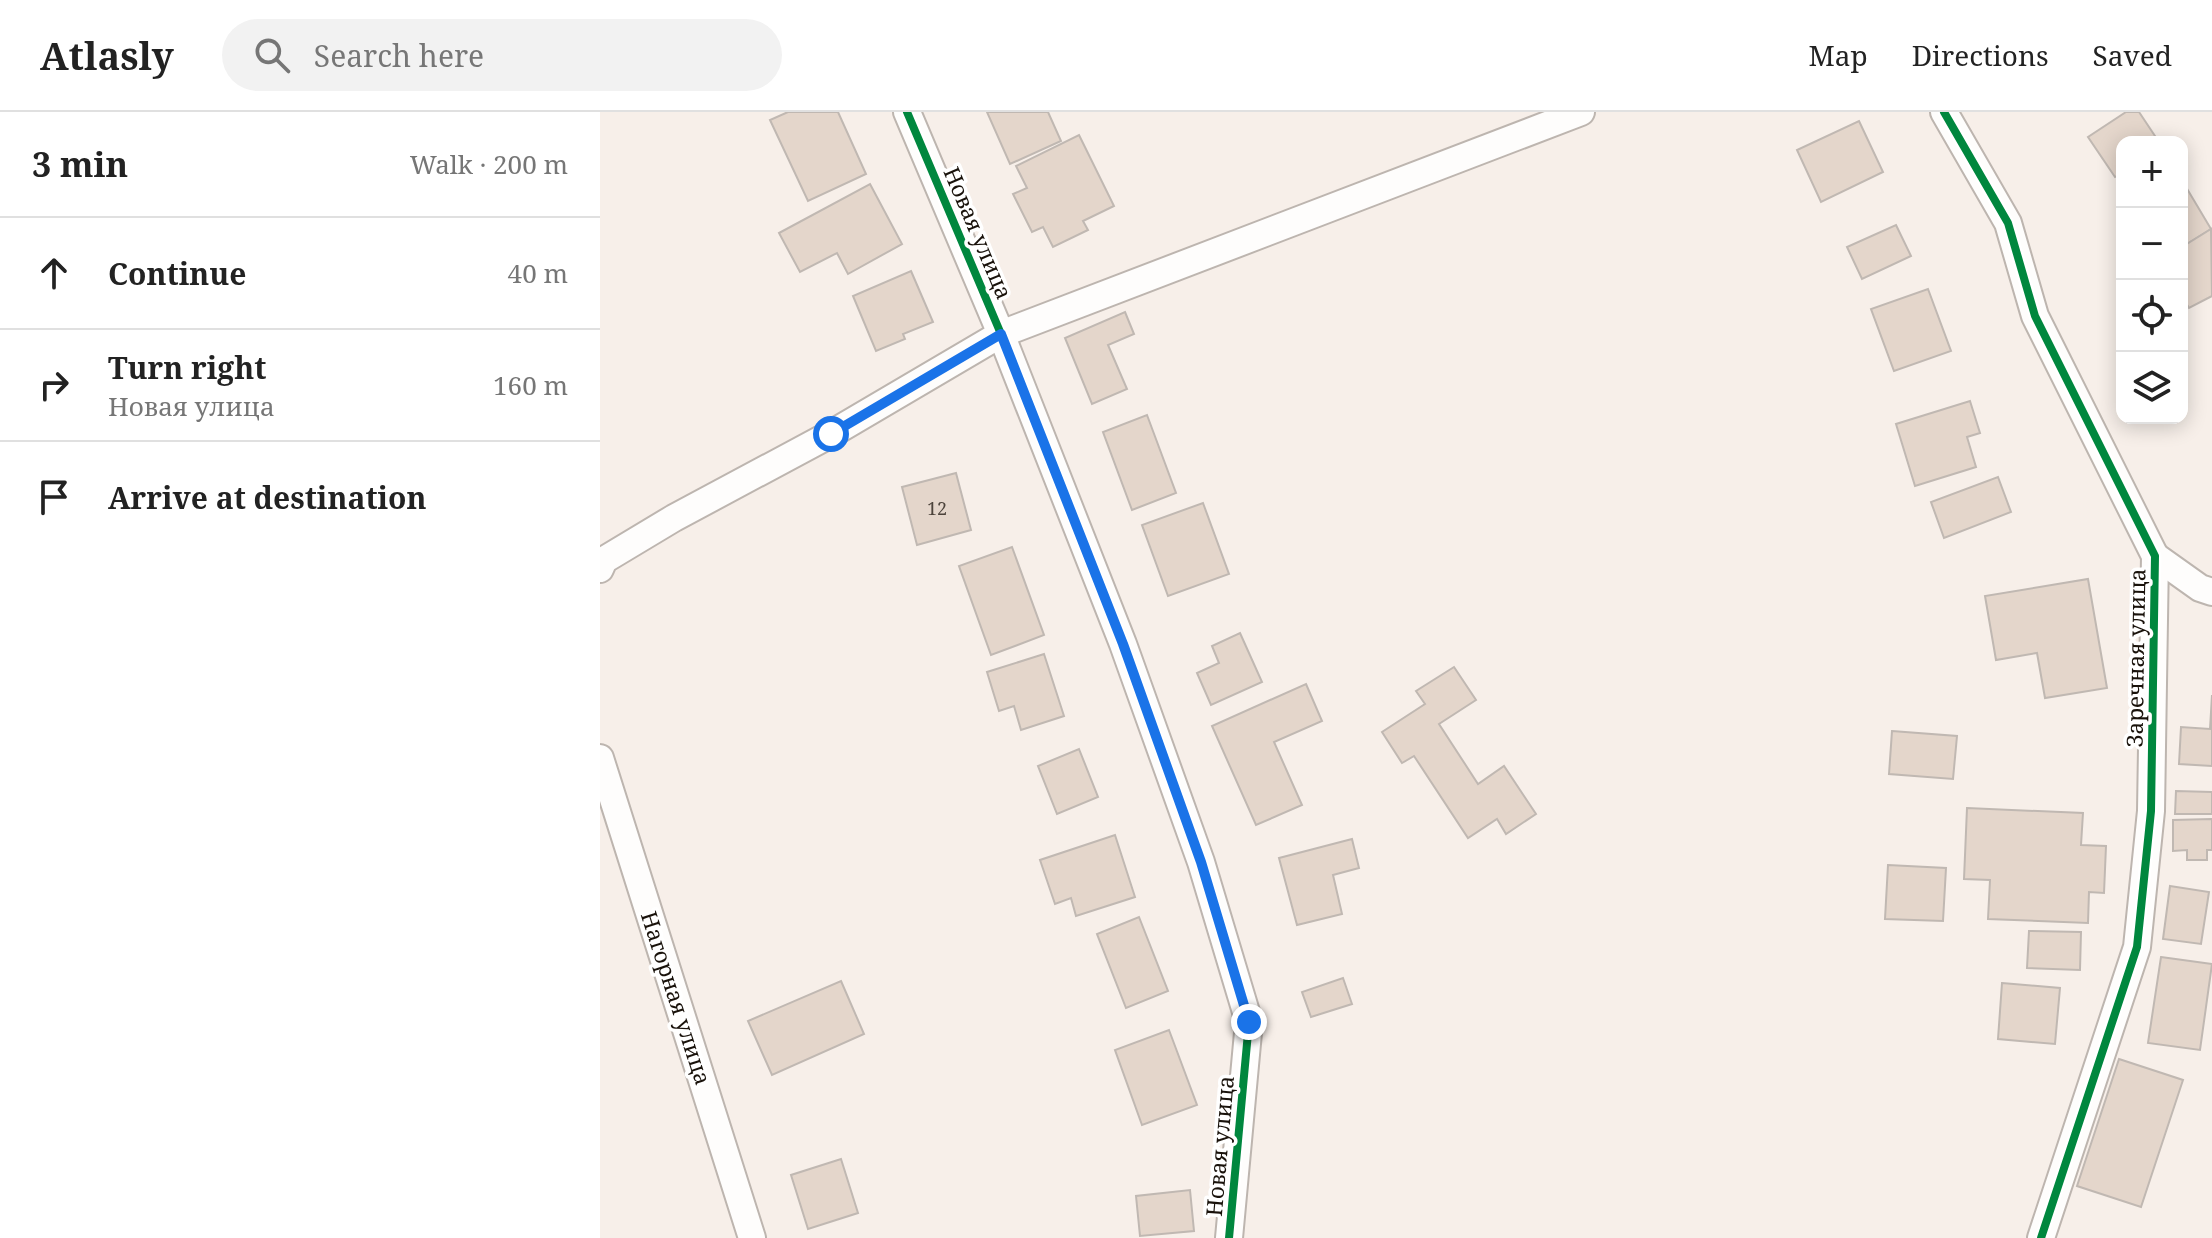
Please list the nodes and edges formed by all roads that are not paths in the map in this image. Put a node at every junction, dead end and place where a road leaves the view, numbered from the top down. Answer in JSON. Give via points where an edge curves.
{"nodes":[{"id":1,"x":907,"y":112,"type":"edge"},
{"id":2,"x":1581,"y":112,"type":"edge"},
{"id":3,"x":1944,"y":112,"type":"edge"},
{"id":4,"x":1001,"y":334,"type":"junction"},
{"id":5,"x":2155,"y":556,"type":"junction"},
{"id":6,"x":601,"y":558,"type":"edge"},
{"id":7,"x":2212,"y":592,"type":"edge"},
{"id":8,"x":600,"y":758,"type":"edge"},
{"id":9,"x":752,"y":1238,"type":"edge"},
{"id":10,"x":1229,"y":1238,"type":"edge"},
{"id":11,"x":2041,"y":1238,"type":"edge"}],
"edges":[{"from":1,"to":4,"type":"street","name":"Новая улица"},
{"from":2,"to":4,"type":"street"},
{"from":3,"to":5,"type":"street","name":"Заречная улица","via":[[2008,223],[2035,316]]},
{"from":4,"to":6,"type":"street","via":[[831,434]]},
{"from":4,"to":10,"type":"street","name":"Новая улица","via":[[1123,644],[1201,862],[1249,1022]]},
{"from":5,"to":7,"type":"street"},
{"from":5,"to":11,"type":"street","name":"Заречная улица","via":[[2151,811],[2137,947]]},
{"from":8,"to":9,"type":"street","name":"Нагорная улица"}]}
